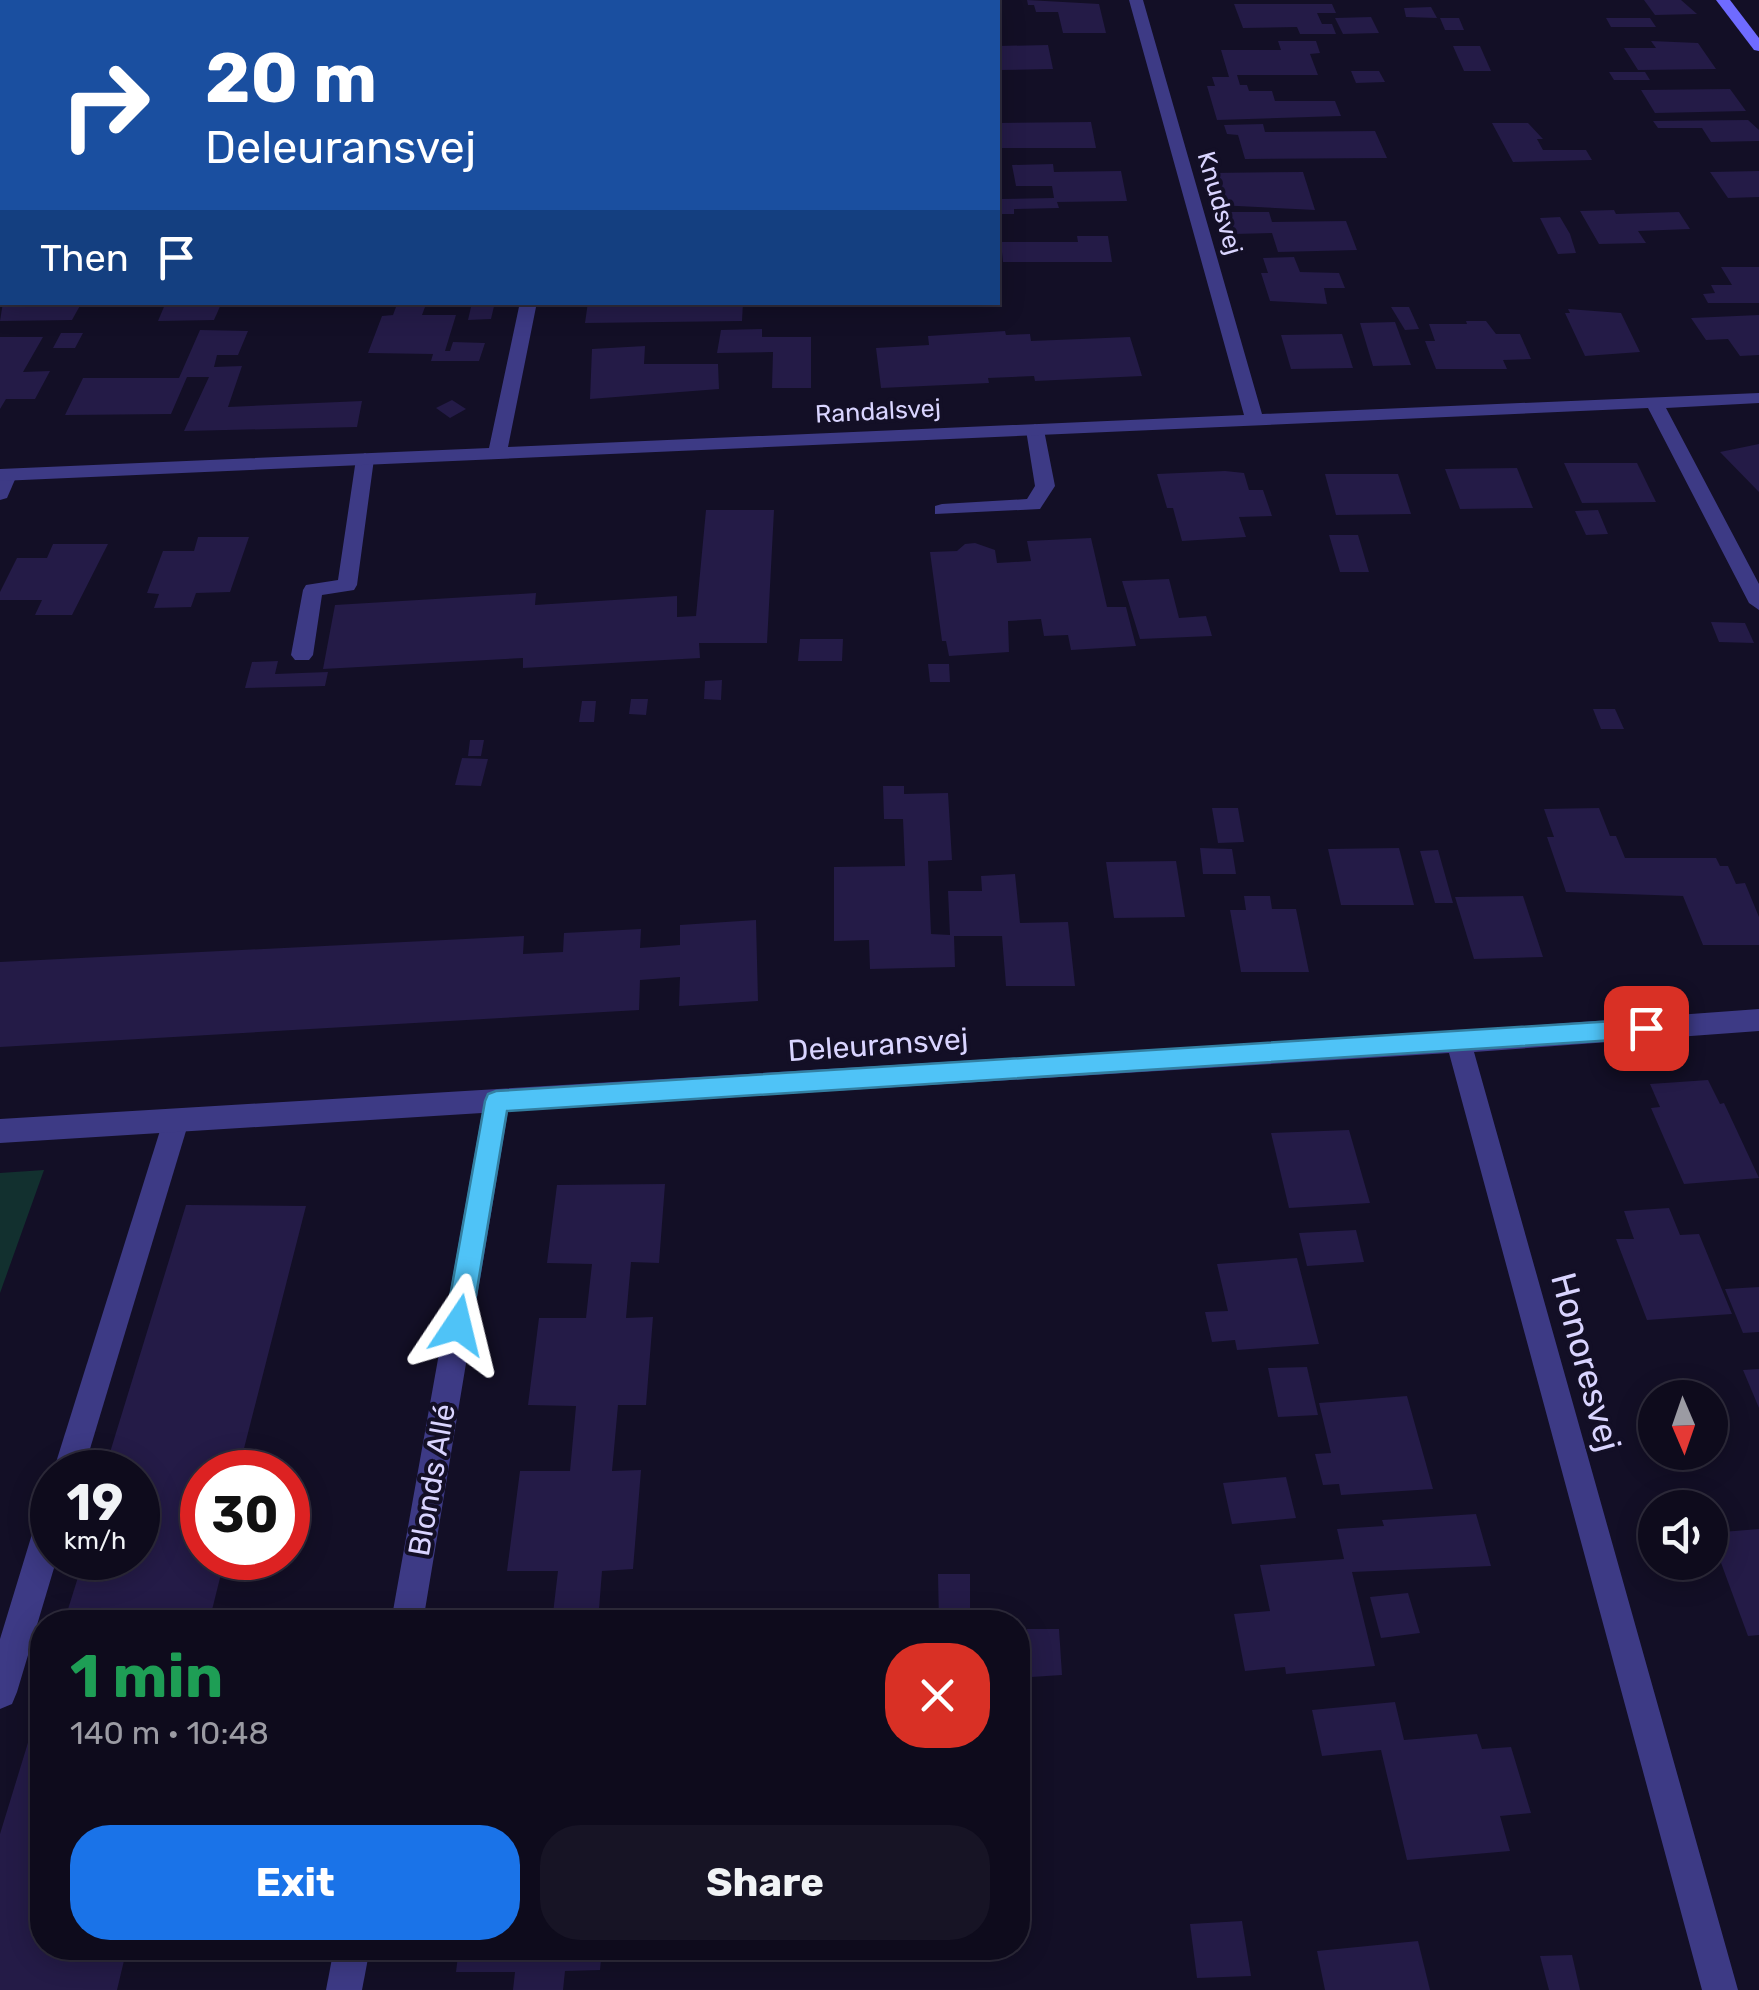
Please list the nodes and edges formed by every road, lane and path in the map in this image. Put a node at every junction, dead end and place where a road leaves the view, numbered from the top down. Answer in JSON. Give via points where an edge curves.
{"nodes":[{"id":1,"x":1136,"y":0,"type":"edge"},
{"id":2,"x":1723,"y":0,"type":"edge"},
{"id":3,"x":1759,"y":48,"type":"edge"},
{"id":4,"x":528,"y":305,"type":"edge"},
{"id":5,"x":1759,"y":398,"type":"edge"},
{"id":6,"x":1654,"y":402,"type":"junction"},
{"id":7,"x":1255,"y":420,"type":"junction"},
{"id":8,"x":1035,"y":430,"type":"junction"},
{"id":9,"x":497,"y":453,"type":"junction"},
{"id":10,"x":365,"y":459,"type":"junction"},
{"id":11,"x":2,"y":482,"type":"edge"},
{"id":12,"x":942,"y":510,"type":"dead end"},
{"id":13,"x":1759,"y":603,"type":"edge"},
{"id":14,"x":302,"y":655,"type":"dead end"},
{"id":15,"x":1759,"y":1020,"type":"edge"},
{"id":16,"x":1459,"y":1042,"type":"junction"},
{"id":17,"x":496,"y":1101,"type":"junction"},
{"id":18,"x":176,"y":1120,"type":"junction"},
{"id":19,"x":0,"y":1131,"type":"edge"},
{"id":20,"x":75,"y":1450,"type":"edge"},
{"id":21,"x":34,"y":1580,"type":"edge"},
{"id":22,"x":409,"y":1610,"type":"edge"},
{"id":23,"x":0,"y":1692,"type":"edge"},
{"id":24,"x":350,"y":1960,"type":"edge"},
{"id":25,"x":344,"y":1990,"type":"edge"},
{"id":26,"x":1720,"y":1990,"type":"edge"}],
"edges":[{"from":1,"to":7,"type":"street","name":"Knudsvej"},
{"from":2,"to":3,"type":"street"},
{"from":4,"to":9,"type":"street"},
{"from":5,"to":6,"type":"street","name":"Randalsvej"},
{"from":6,"to":7,"type":"street","name":"Randalsvej"},
{"from":6,"to":13,"type":"street"},
{"from":7,"to":8,"type":"street","name":"Randalsvej"},
{"from":8,"to":9,"type":"street","name":"Randalsvej"},
{"from":8,"to":12,"type":"street","via":[[1045,486],[1033,504]]},
{"from":9,"to":10,"type":"street","name":"Randalsvej"},
{"from":10,"to":11,"type":"street","name":"Randalsvej"},
{"from":10,"to":14,"type":"street","via":[[347,585],[313,590]]},
{"from":15,"to":16,"type":"street","name":"Deleuransvej"},
{"from":16,"to":17,"type":"street","name":"Deleuransvej"},
{"from":16,"to":26,"type":"street","name":"Honoresvej"},
{"from":17,"to":18,"type":"street","name":"Deleuransvej"},
{"from":17,"to":22,"type":"street","name":"Blonds Allé"},
{"from":18,"to":19,"type":"street","name":"Deleuransvej"},
{"from":18,"to":20,"type":"street"},
{"from":21,"to":23,"type":"street"},
{"from":24,"to":25,"type":"street"}]}
